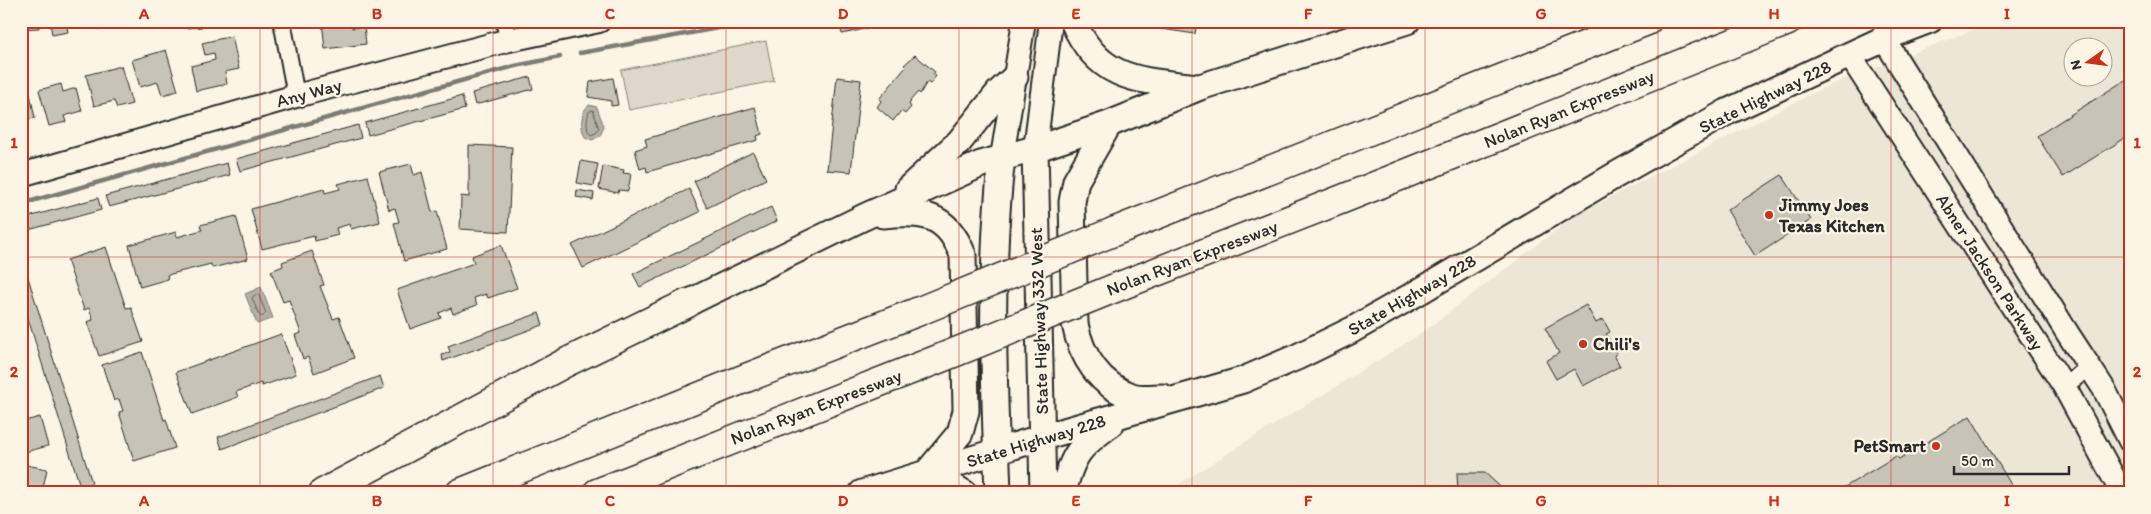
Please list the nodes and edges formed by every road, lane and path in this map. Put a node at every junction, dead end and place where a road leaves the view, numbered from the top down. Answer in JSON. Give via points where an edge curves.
{"nodes":[{"id":1,"x":282,"y":21,"type":"edge"},
{"id":2,"x":599,"y":21,"type":"edge"},
{"id":3,"x":1024,"y":21,"type":"edge"},
{"id":4,"x":1051,"y":21,"type":"edge"},
{"id":5,"x":1073,"y":21,"type":"edge"},
{"id":6,"x":1407,"y":21,"type":"edge"},
{"id":7,"x":1647,"y":21,"type":"edge"},
{"id":8,"x":1788,"y":21,"type":"edge"},
{"id":9,"x":1913,"y":21,"type":"edge"},
{"id":10,"x":1931,"y":21,"type":"edge"},
{"id":11,"x":507,"y":31,"type":"edge"},
{"id":12,"x":1884,"y":39,"type":"junction"},
{"id":13,"x":1850,"y":56,"type":"junction"},
{"id":14,"x":1014,"y":77,"type":"junction"},
{"id":15,"x":1200,"y":87,"type":"junction"},
{"id":16,"x":1914,"y":89,"type":"junction"},
{"id":17,"x":296,"y":96,"type":"junction"},
{"id":18,"x":1885,"y":110,"type":"junction"},
{"id":19,"x":1109,"y":124,"type":"junction"},
{"id":20,"x":1035,"y":149,"type":"junction"},
{"id":21,"x":1002,"y":157,"type":"junction"},
{"id":22,"x":21,"y":175,"type":"edge"},
{"id":23,"x":891,"y":204,"type":"junction"},
{"id":24,"x":864,"y":217,"type":"junction"},
{"id":25,"x":688,"y":303,"type":"joint"},
{"id":26,"x":2090,"y":367,"type":"junction"},
{"id":27,"x":2064,"y":386,"type":"junction"},
{"id":28,"x":1183,"y":397,"type":"junction"},
{"id":29,"x":1124,"y":415,"type":"junction"},
{"id":30,"x":1043,"y":437,"type":"junction"},
{"id":31,"x":2130,"y":440,"type":"edge"},
{"id":32,"x":996,"y":452,"type":"junction"},
{"id":33,"x":922,"y":475,"type":"junction"},
{"id":34,"x":323,"y":493,"type":"edge"},
{"id":35,"x":460,"y":493,"type":"edge"},
{"id":36,"x":597,"y":493,"type":"edge"},
{"id":37,"x":862,"y":493,"type":"edge"},
{"id":38,"x":964,"y":493,"type":"edge"},
{"id":39,"x":998,"y":493,"type":"edge"},
{"id":40,"x":1043,"y":493,"type":"edge"},
{"id":41,"x":1063,"y":493,"type":"edge"},
{"id":42,"x":2122,"y":493,"type":"edge"}],
"edges":[{"from":1,"to":17,"type":"street"},
{"from":2,"to":11,"type":"street","name":"Any Way"},
{"from":3,"to":14,"type":"street"},
{"from":4,"to":20,"type":"street"},
{"from":5,"to":15,"type":"main road","via":[[1080,38],[1094,56],[1113,70],[1134,79]]},
{"from":6,"to":15,"type":"main road"},
{"from":7,"to":35,"type":"highway","bridge":true},
{"from":8,"to":36,"type":"highway","name":"Nolan Ryan Expressway","bridge":true},
{"from":9,"to":12,"type":"highway"},
{"from":10,"to":12,"type":"street","name":"State Highway 228"},
{"from":11,"to":17,"type":"street","name":"Any Way"},
{"from":12,"to":13,"type":"main road","name":"State Highway 228"},
{"from":12,"to":16,"type":"street","name":"Abner Jackson Parkway"},
{"from":13,"to":18,"type":"street","name":"Abner Jackson Parkway"},
{"from":13,"to":28,"type":"main road","name":"State Highway 228","via":[[1727,112],[1352,330],[1243,380]]},
{"from":14,"to":21,"type":"street"},
{"from":14,"to":23,"type":"main road","via":[[998,92],[959,142]]},
{"from":15,"to":19,"type":"main road"},
{"from":16,"to":18,"type":"street","via":[[1903,84],[1888,92]]},
{"from":16,"to":26,"type":"street","name":"Abner Jackson Parkway"},
{"from":17,"to":22,"type":"street","name":"Any Way"},
{"from":18,"to":27,"type":"street","name":"Abner Jackson Parkway"},
{"from":19,"to":20,"type":"main road"},
{"from":19,"to":28,"type":"main road","via":[[1076,181],[1072,202],[1078,341],[1096,371],[1116,389],[1142,398]]},
{"from":20,"to":21,"type":"main road"},
{"from":20,"to":30,"type":"main road","name":"State Highway 332 West"},
{"from":21,"to":23,"type":"main road"},
{"from":21,"to":32,"type":"main road","via":[[995,220]]},
{"from":23,"to":24,"type":"main road"},
{"from":24,"to":25,"type":"main road"},
{"from":24,"to":33,"type":"main road","via":[[911,212],[925,214],[948,230],[963,255],[966,411],[960,433]]},
{"from":25,"to":34,"type":"highway","via":[[566,363]]},
{"from":26,"to":27,"type":"street"},
{"from":26,"to":31,"type":"street","name":"Abner Jackson Parkway"},
{"from":27,"to":42,"type":"street","name":"Abner Jackson Parkway"},
{"from":28,"to":29,"type":"main road","name":"State Highway 228"},
{"from":29,"to":30,"type":"main road","name":"State Highway 228"},
{"from":29,"to":41,"type":"main road","via":[[1084,444],[1074,458]]},
{"from":30,"to":32,"type":"main road","name":"State Highway 228"},
{"from":30,"to":40,"type":"main road","name":"State Highway 332 West"},
{"from":32,"to":33,"type":"main road","name":"State Highway 228"},
{"from":32,"to":39,"type":"main road"},
{"from":33,"to":37,"type":"main road","name":"State Highway 228"},
{"from":33,"to":38,"type":"main road"}]}
